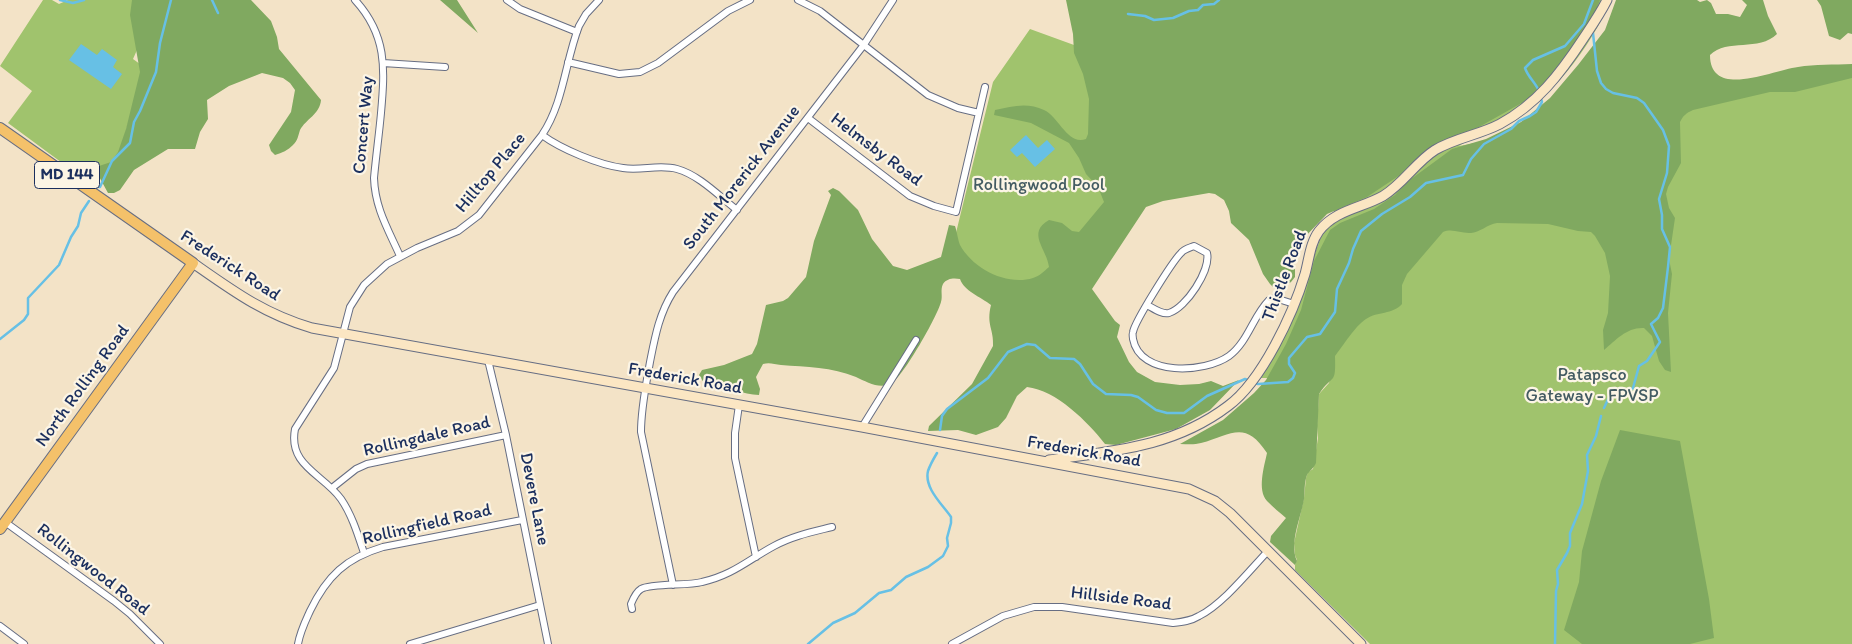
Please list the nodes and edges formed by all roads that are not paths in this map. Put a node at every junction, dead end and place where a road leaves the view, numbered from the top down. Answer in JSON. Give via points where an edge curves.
{"nodes":[{"id":1,"x":355,"y":0,"type":"edge"},
{"id":2,"x":507,"y":0,"type":"edge"},
{"id":3,"x":599,"y":0,"type":"edge"},
{"id":4,"x":750,"y":0,"type":"edge"},
{"id":5,"x":798,"y":0,"type":"edge"},
{"id":6,"x":893,"y":0,"type":"edge"},
{"id":7,"x":1607,"y":0,"type":"edge"},
{"id":8,"x":577,"y":32,"type":"junction"},
{"id":9,"x":863,"y":46,"type":"junction"},
{"id":10,"x":568,"y":62,"type":"junction"},
{"id":11,"x":384,"y":63,"type":"junction"},
{"id":12,"x":445,"y":67,"type":"dead end"},
{"id":13,"x":985,"y":87,"type":"dead end"},
{"id":14,"x":979,"y":113,"type":"junction"},
{"id":15,"x":808,"y":118,"type":"junction"},
{"id":16,"x":0,"y":128,"type":"edge"},
{"id":17,"x":542,"y":135,"type":"junction"},
{"id":18,"x":737,"y":210,"type":"junction"},
{"id":19,"x":400,"y":256,"type":"junction"},
{"id":20,"x":193,"y":263,"type":"junction"},
{"id":21,"x":1294,"y":304,"type":"junction"},
{"id":22,"x":1147,"y":305,"type":"junction"},
{"id":23,"x":344,"y":335,"type":"junction"},
{"id":24,"x":916,"y":340,"type":"dead end"},
{"id":25,"x":488,"y":360,"type":"junction"},
{"id":26,"x":645,"y":388,"type":"junction"},
{"id":27,"x":739,"y":405,"type":"junction"},
{"id":28,"x":862,"y":427,"type":"junction"},
{"id":29,"x":506,"y":435,"type":"junction"},
{"id":30,"x":1041,"y":461,"type":"junction"},
{"id":31,"x":332,"y":488,"type":"junction"},
{"id":32,"x":522,"y":520,"type":"junction"},
{"id":33,"x":3,"y":525,"type":"edge"},
{"id":34,"x":832,"y":527,"type":"dead end"},
{"id":35,"x":1268,"y":551,"type":"junction"},
{"id":36,"x":364,"y":553,"type":"junction"},
{"id":37,"x":756,"y":557,"type":"junction"},
{"id":38,"x":673,"y":585,"type":"junction"},
{"id":39,"x":540,"y":606,"type":"junction"},
{"id":40,"x":632,"y":609,"type":"dead end"},
{"id":41,"x":0,"y":626,"type":"edge"},
{"id":42,"x":24,"y":644,"type":"edge"},
{"id":43,"x":160,"y":644,"type":"edge"},
{"id":44,"x":298,"y":644,"type":"edge"},
{"id":45,"x":410,"y":644,"type":"edge"},
{"id":46,"x":548,"y":644,"type":"edge"},
{"id":47,"x":952,"y":644,"type":"edge"},
{"id":48,"x":1361,"y":644,"type":"edge"}],
"edges":[{"from":1,"to":11,"type":"street","name":"Concert Way","via":[[372,23]]},
{"from":2,"to":8,"type":"street","via":[[520,9]]},
{"from":3,"to":8,"type":"street","name":"Hilltop Place","via":[[586,14]]},
{"from":4,"to":10,"type":"street","via":[[728,11],[658,63],[640,72],[619,74]]},
{"from":5,"to":9,"type":"street","via":[[820,11]]},
{"from":6,"to":9,"type":"street","name":"South Morerick Avenue"},
{"from":7,"to":21,"type":"main road","name":"Thistle Road","via":[[1573,55],[1541,94],[1501,123],[1433,151],[1384,195],[1335,216],[1326,224],[1313,243]]},
{"from":8,"to":10,"type":"street","name":"Hilltop Place"},
{"from":9,"to":14,"type":"street","via":[[928,95],[950,106]]},
{"from":9,"to":15,"type":"street","name":"South Morerick Avenue"},
{"from":10,"to":17,"type":"street","name":"Hilltop Place","via":[[556,110]]},
{"from":11,"to":12,"type":"street"},
{"from":11,"to":19,"type":"street","name":"Concert Way","via":[[374,192],[380,214]]},
{"from":13,"to":14,"type":"street"},
{"from":14,"to":15,"type":"street","name":"Helmsby Road","via":[[956,212],[910,196]]},
{"from":15,"to":18,"type":"street","name":"South Morerick Avenue"},
{"from":16,"to":20,"type":"main road","name":"Frederick Road","number":"MD 144"},
{"from":17,"to":18,"type":"street","via":[[569,151],[623,168],[678,169]]},
{"from":17,"to":19,"type":"street","name":"Hilltop Place","via":[[468,225]]},
{"from":18,"to":26,"type":"street","name":"South Morerick Avenue","via":[[666,303],[658,323]]},
{"from":19,"to":23,"type":"street","name":"Hilltop Place","via":[[364,285],[350,307]]},
{"from":20,"to":23,"type":"main road","name":"Frederick Road","number":"MD 144","via":[[268,312]]},
{"from":20,"to":33,"type":"main road","name":"North Rolling Road"},
{"from":21,"to":22,"type":"street","via":[[1275,298],[1268,300],[1236,349],[1214,364],[1191,369],[1156,364],[1141,356],[1132,333]]},
{"from":21,"to":30,"type":"main road","name":"Thistle Road","via":[[1273,348],[1242,395],[1193,429],[1115,451]]},
{"from":22,"to":22,"type":"street","via":[[1182,252],[1194,246],[1207,253],[1204,272],[1184,301],[1168,313]]},
{"from":23,"to":25,"type":"main road","name":"Frederick Road","number":"MD 144"},
{"from":23,"to":31,"type":"street","name":"Hilltop Place","via":[[334,368],[300,420],[293,438],[297,456]]},
{"from":24,"to":28,"type":"street"},
{"from":25,"to":26,"type":"main road","name":"Frederick Road","number":"MD 144"},
{"from":25,"to":29,"type":"street","name":"Devere Lane"},
{"from":26,"to":27,"type":"main road","name":"Frederick Road","number":"MD 144"},
{"from":26,"to":38,"type":"street","name":"South Morerick Avenue","via":[[641,432]]},
{"from":27,"to":28,"type":"main road","name":"Frederick Road","number":"MD 144"},
{"from":27,"to":37,"type":"street","via":[[735,458]]},
{"from":28,"to":30,"type":"main road","name":"Frederick Road","number":"MD 144"},
{"from":29,"to":31,"type":"street","name":"Rollingdale Road","via":[[367,464]]},
{"from":29,"to":32,"type":"street","name":"Devere Lane"},
{"from":30,"to":35,"type":"main road","name":"Frederick Road","number":"MD 144","via":[[1189,488],[1222,507]]},
{"from":31,"to":36,"type":"street","name":"Hilltop Place","via":[[348,510]]},
{"from":32,"to":36,"type":"street","name":"Rollingfield Road"},
{"from":32,"to":39,"type":"street","name":"Devere Lane"},
{"from":33,"to":43,"type":"street","name":"Rollingwood Road","via":[[119,606]]},
{"from":34,"to":37,"type":"street","via":[[789,539]]},
{"from":35,"to":47,"type":"street","name":"Hillside Road","via":[[1217,604],[1188,621],[1172,623],[1062,606],[1034,607],[1003,616]]},
{"from":35,"to":48,"type":"main road","name":"Frederick Road","number":"MD 144"},
{"from":36,"to":44,"type":"street","name":"Rollingfield Road","via":[[339,568],[319,593]]},
{"from":37,"to":38,"type":"street","via":[[714,578]]},
{"from":38,"to":40,"type":"street","via":[[642,588],[635,595]]},
{"from":39,"to":45,"type":"street"},
{"from":39,"to":46,"type":"street","name":"Devere Lane"},
{"from":41,"to":42,"type":"street"}]}
